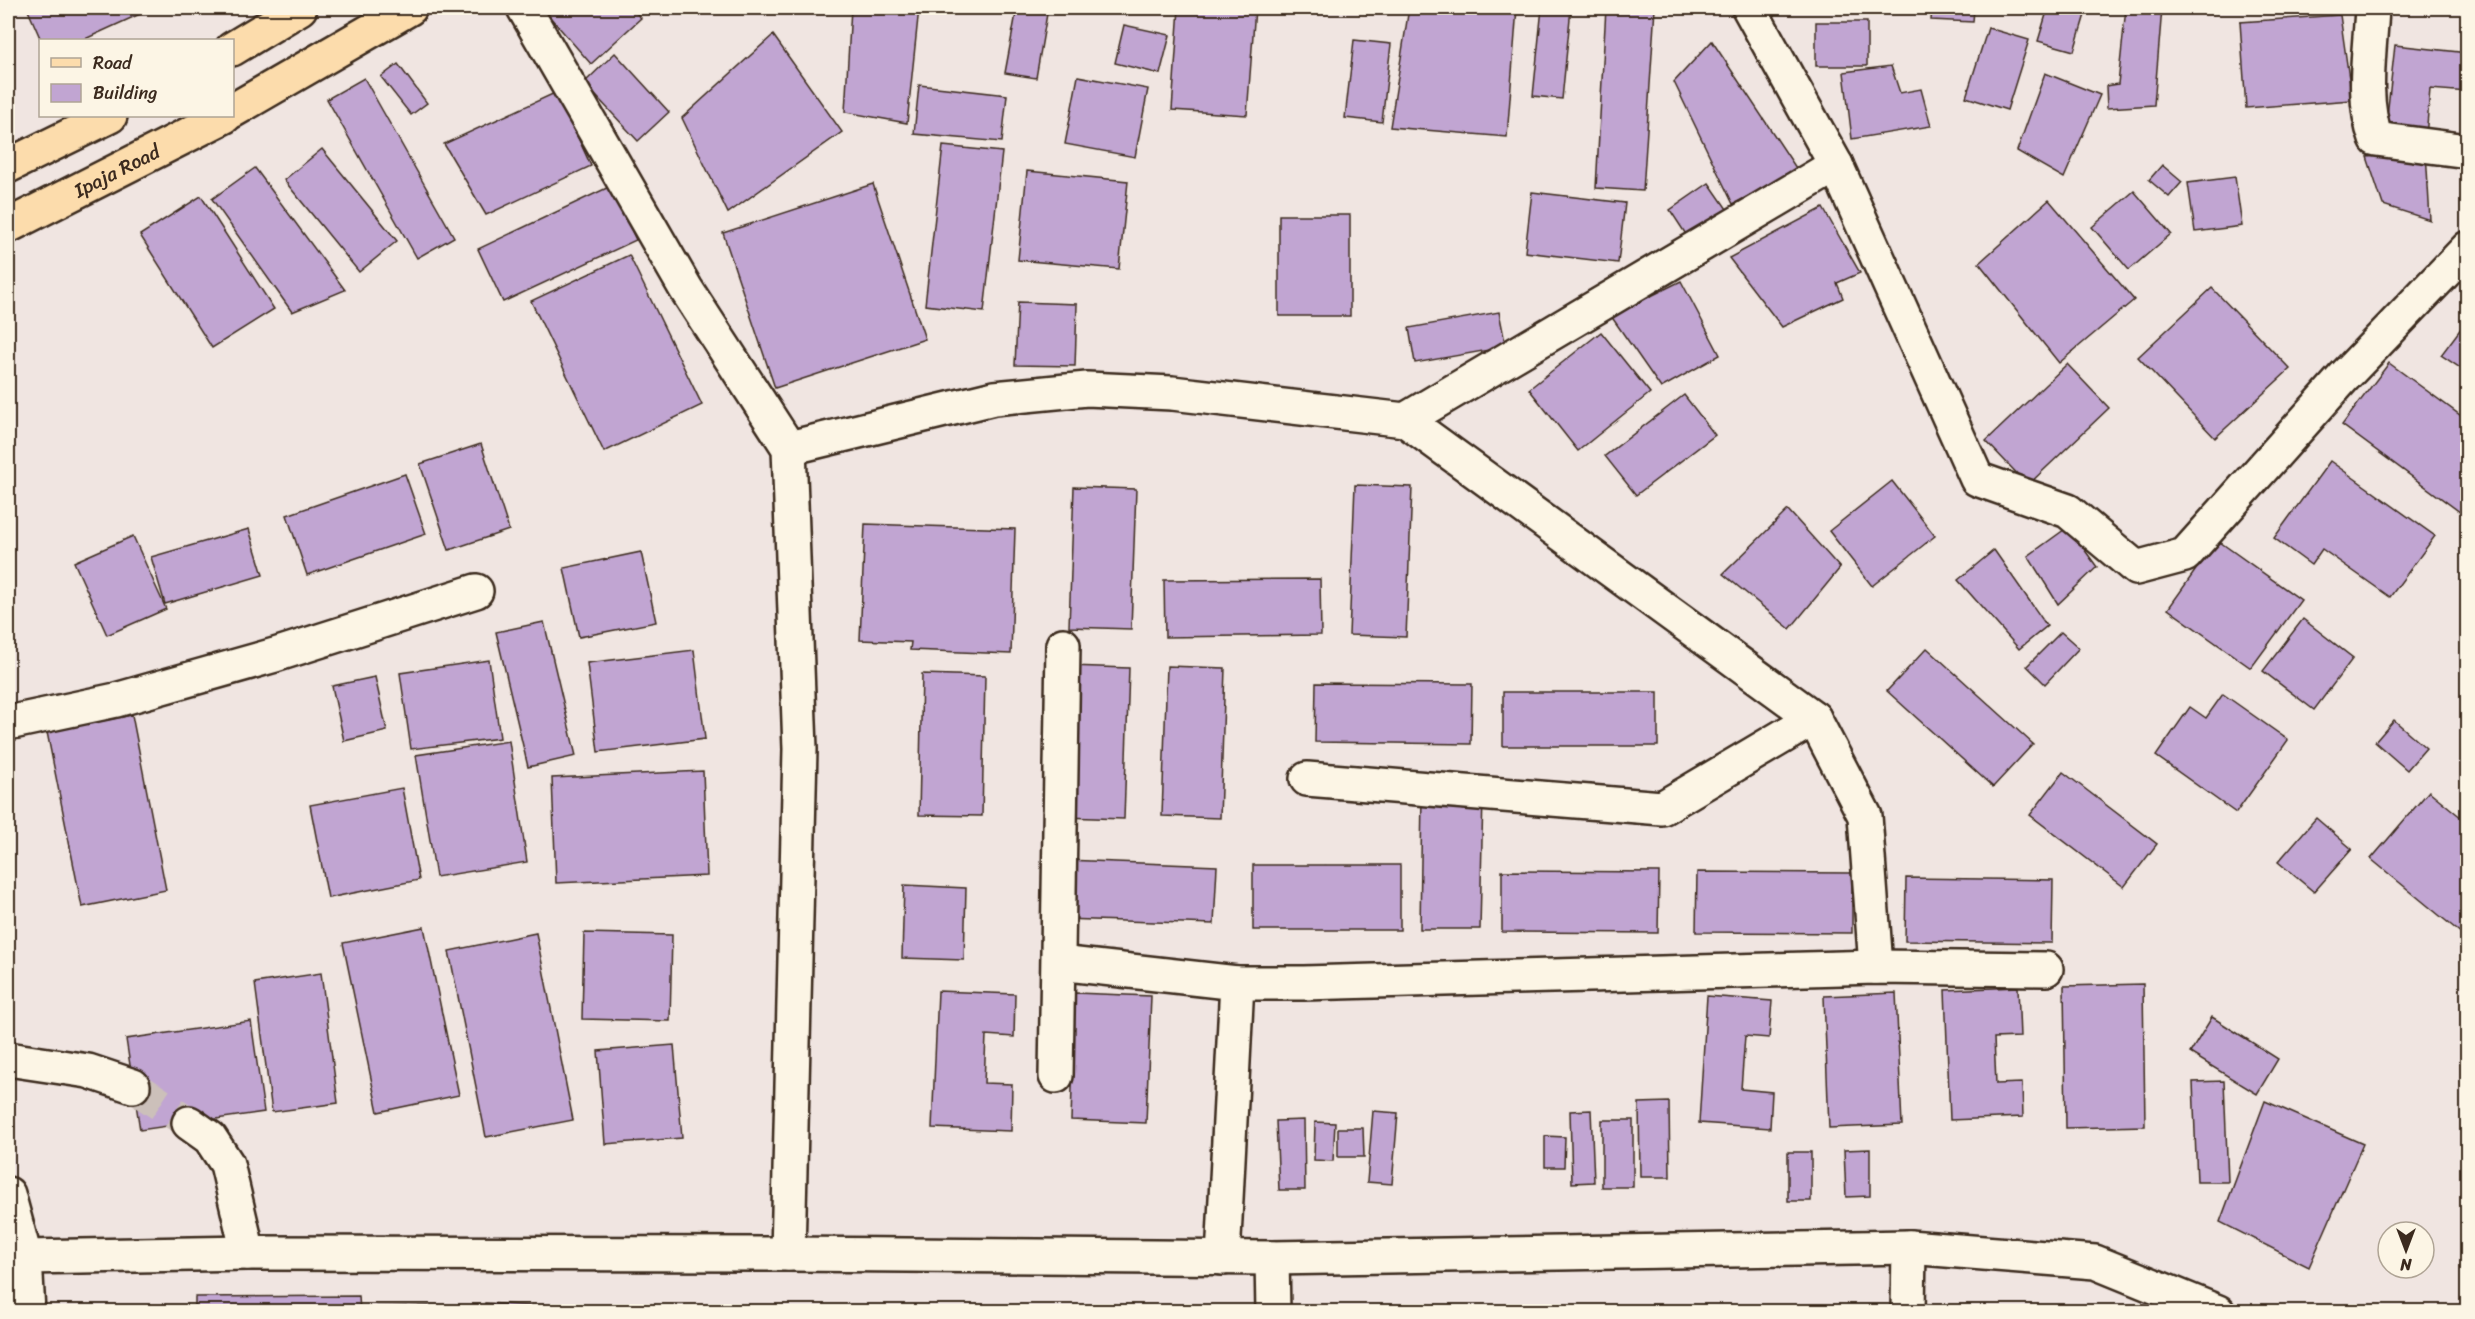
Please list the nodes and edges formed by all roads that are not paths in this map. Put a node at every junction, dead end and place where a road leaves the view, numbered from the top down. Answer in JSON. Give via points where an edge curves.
{"nodes":[{"id":1,"x":300,"y":8,"type":"edge"},
{"id":2,"x":410,"y":8,"type":"edge"},
{"id":3,"x":524,"y":8,"type":"edge"},
{"id":4,"x":1749,"y":8,"type":"edge"},
{"id":5,"x":2372,"y":8,"type":"edge"},
{"id":6,"x":234,"y":48,"type":"edge"},
{"id":7,"x":234,"y":110,"type":"edge"},
{"id":8,"x":108,"y":117,"type":"edge"},
{"id":9,"x":223,"y":117,"type":"edge"},
{"id":10,"x":2468,"y":151,"type":"edge"},
{"id":11,"x":1836,"y":165,"type":"junction"},
{"id":12,"x":8,"y":166,"type":"edge"},
{"id":13,"x":8,"y":226,"type":"edge"},
{"id":14,"x":2468,"y":248,"type":"edge"},
{"id":15,"x":1405,"y":420,"type":"junction"},
{"id":16,"x":789,"y":448,"type":"junction"},
{"id":17,"x":476,"y":591,"type":"dead end"},
{"id":18,"x":1063,"y":645,"type":"dead end"},
{"id":19,"x":1814,"y":718,"type":"junction"},
{"id":20,"x":8,"y":723,"type":"edge"},
{"id":21,"x":1307,"y":779,"type":"dead end"},
{"id":22,"x":1059,"y":963,"type":"junction"},
{"id":23,"x":1876,"y":967,"type":"junction"},
{"id":24,"x":2046,"y":969,"type":"dead end"},
{"id":25,"x":1237,"y":983,"type":"junction"},
{"id":26,"x":8,"y":1059,"type":"edge"},
{"id":27,"x":1056,"y":1076,"type":"dead end"},
{"id":28,"x":133,"y":1086,"type":"tunnel mouth"},
{"id":29,"x":189,"y":1123,"type":"tunnel mouth"},
{"id":30,"x":8,"y":1194,"type":"edge"},
{"id":31,"x":1909,"y":1247,"type":"junction"},
{"id":32,"x":248,"y":1253,"type":"junction"},
{"id":33,"x":788,"y":1254,"type":"junction"},
{"id":34,"x":25,"y":1257,"type":"junction"},
{"id":35,"x":1223,"y":1258,"type":"junction"},
{"id":36,"x":1272,"y":1258,"type":"junction"},
{"id":37,"x":28,"y":1311,"type":"edge"},
{"id":38,"x":1273,"y":1311,"type":"edge"},
{"id":39,"x":1908,"y":1311,"type":"edge"},
{"id":40,"x":2218,"y":1311,"type":"edge"}],
"edges":[{"from":1,"to":6,"type":"main road"},
{"from":2,"to":7,"type":"main road"},
{"from":3,"to":16,"type":"street","via":[[686,288]]},
{"from":4,"to":11,"type":"street"},
{"from":5,"to":10,"type":"street","via":[[2368,98],[2369,120],[2376,139]]},
{"from":8,"to":12,"type":"main road"},
{"from":9,"to":13,"type":"main road","name":"Ipaja Road"},
{"from":11,"to":14,"type":"street","via":[[1977,479],[2068,511],[2136,568],[2185,555],[2343,378]]},
{"from":11,"to":15,"type":"street"},
{"from":15,"to":16,"type":"street","via":[[1172,393],[1087,389],[994,398]]},
{"from":15,"to":19,"type":"street"},
{"from":16,"to":33,"type":"street","via":[[800,749]]},
{"from":17,"to":20,"type":"street","via":[[275,656],[116,700]]},
{"from":18,"to":22,"type":"street"},
{"from":19,"to":21,"type":"street","via":[[1662,808]]},
{"from":19,"to":23,"type":"street","via":[[1865,816]]},
{"from":22,"to":25,"type":"street"},
{"from":22,"to":27,"type":"street"},
{"from":23,"to":24,"type":"street"},
{"from":23,"to":25,"type":"street"},
{"from":25,"to":35,"type":"street"},
{"from":26,"to":28,"type":"street","via":[[88,1071]]},
{"from":29,"to":32,"type":"street","via":[[210,1138],[227,1164]]},
{"from":30,"to":34,"type":"street"},
{"from":31,"to":36,"type":"street"},
{"from":31,"to":39,"type":"street"},
{"from":31,"to":40,"type":"street","via":[[2095,1262]]},
{"from":32,"to":33,"type":"street"},
{"from":32,"to":34,"type":"street"},
{"from":33,"to":35,"type":"street"},
{"from":34,"to":37,"type":"street"},
{"from":35,"to":36,"type":"street"},
{"from":36,"to":38,"type":"street"}]}
